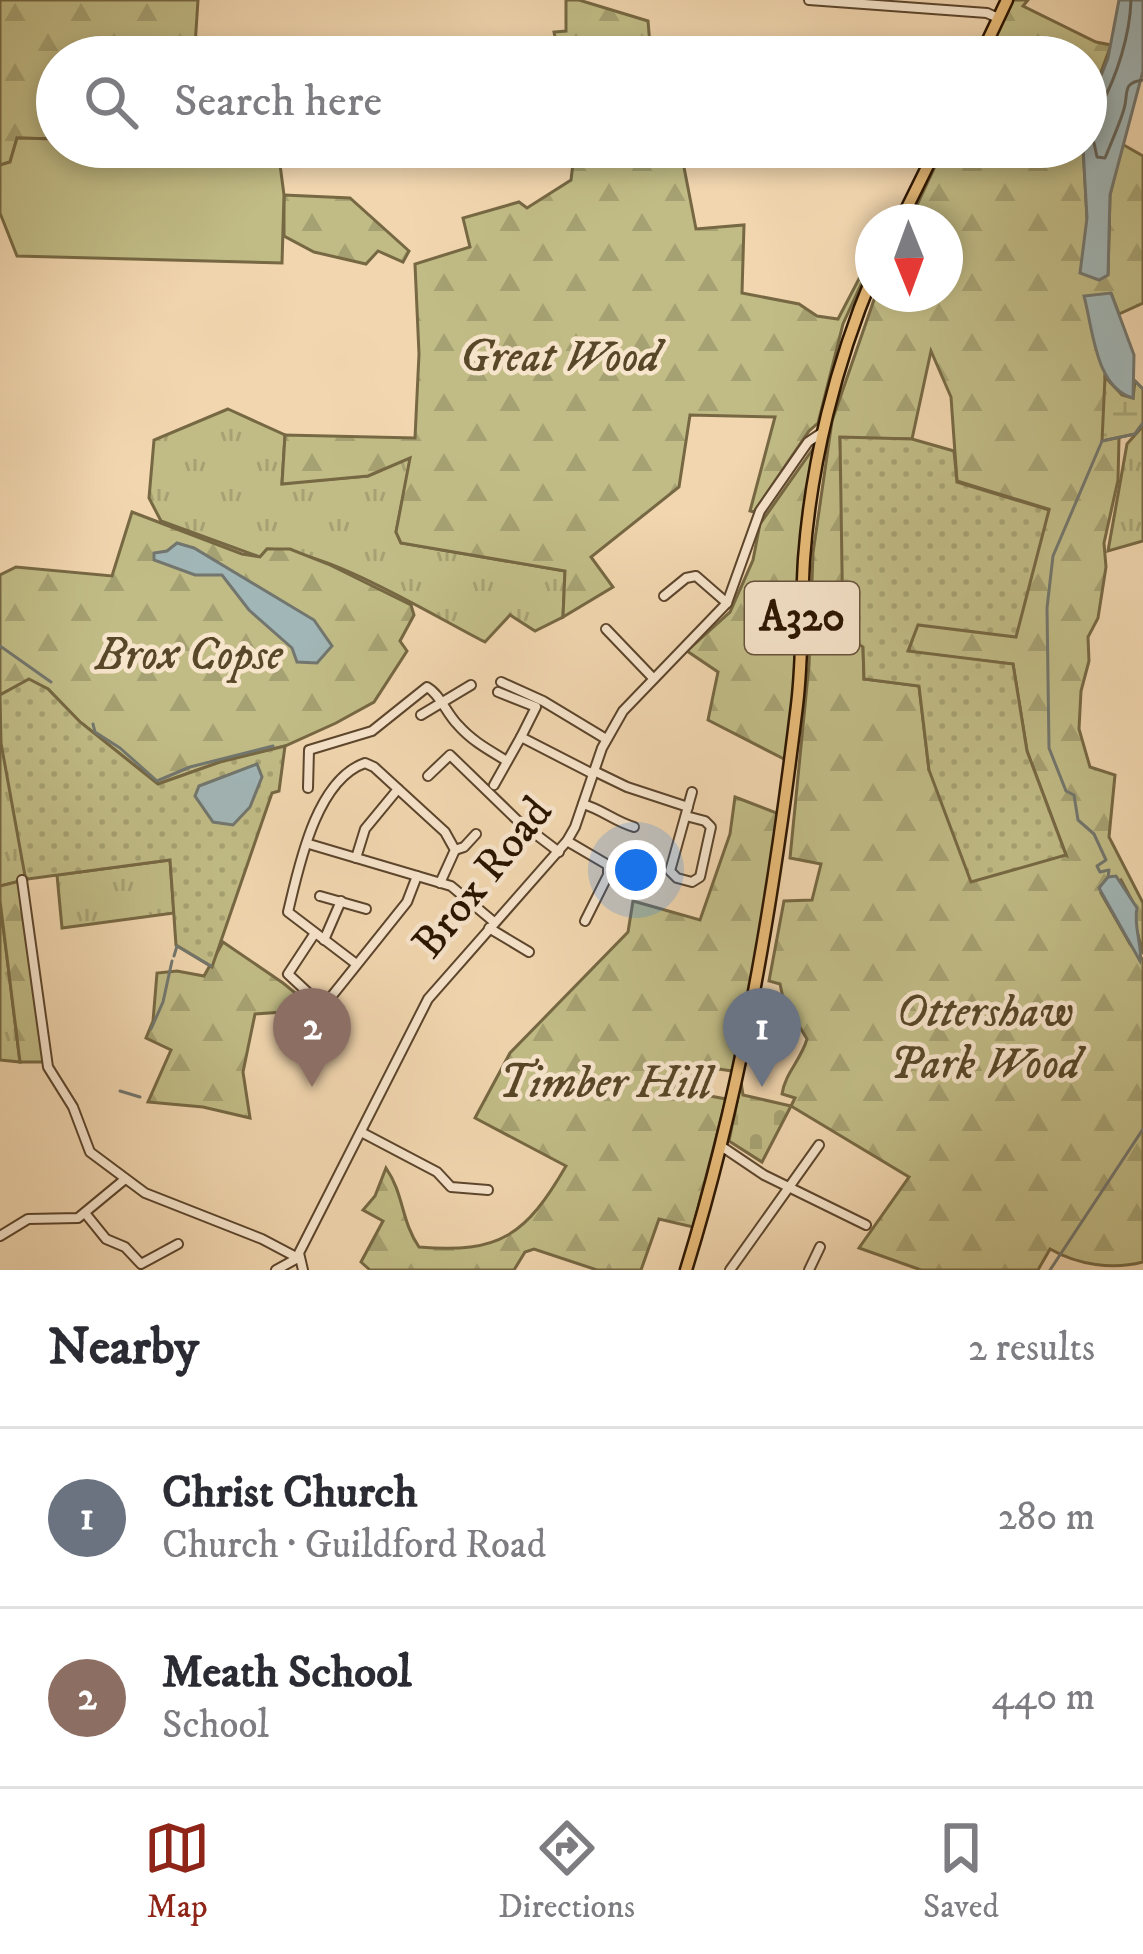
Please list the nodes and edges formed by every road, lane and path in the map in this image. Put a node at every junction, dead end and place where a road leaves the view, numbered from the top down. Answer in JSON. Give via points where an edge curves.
{"nodes":[{"id":1,"x":809,"y":0,"type":"edge"},
{"id":2,"x":1007,"y":0,"type":"edge"},
{"id":3,"x":998,"y":18,"type":"junction"},
{"id":4,"x":990,"y":36,"type":"edge"},
{"id":5,"x":927,"y":168,"type":"edge"},
{"id":6,"x":909,"y":204,"type":"edge"},
{"id":7,"x":859,"y":312,"type":"edge"},
{"id":8,"x":824,"y":432,"type":"junction"},
{"id":9,"x":665,"y":597,"type":"dead end"},
{"id":10,"x":727,"y":603,"type":"junction"},
{"id":11,"x":606,"y":628,"type":"dead end"},
{"id":12,"x":652,"y":677,"type":"junction"},
{"id":13,"x":471,"y":686,"type":"dead end"},
{"id":14,"x":440,"y":703,"type":"junction"},
{"id":15,"x":421,"y":715,"type":"dead end"},
{"id":16,"x":520,"y":737,"type":"junction"},
{"id":17,"x":606,"y":739,"type":"junction"},
{"id":18,"x":507,"y":760,"type":"junction"},
{"id":19,"x":594,"y":772,"type":"junction"},
{"id":20,"x":428,"y":776,"type":"dead end"},
{"id":21,"x":494,"y":785,"type":"dead end"},
{"id":22,"x":308,"y":788,"type":"dead end"},
{"id":23,"x":398,"y":789,"type":"junction"},
{"id":24,"x":692,"y":792,"type":"dead end"},
{"id":25,"x":584,"y":804,"type":"junction"},
{"id":26,"x":687,"y":812,"type":"junction"},
{"id":27,"x":634,"y":826,"type":"dead end"},
{"id":28,"x":476,"y":834,"type":"dead end"},
{"id":29,"x":567,"y":841,"type":"junction"},
{"id":30,"x":309,"y":844,"type":"junction"},
{"id":31,"x":455,"y":850,"type":"junction"},
{"id":32,"x":559,"y":852,"type":"junction"},
{"id":33,"x":356,"y":858,"type":"junction"},
{"id":34,"x":417,"y":876,"type":"junction"},
{"id":35,"x":22,"y":880,"type":"dead end"},
{"id":36,"x":440,"y":883,"type":"junction"},
{"id":37,"x":320,"y":896,"type":"dead end"},
{"id":38,"x":341,"y":901,"type":"junction"},
{"id":39,"x":366,"y":909,"type":"dead end"},
{"id":40,"x":586,"y":921,"type":"dead end"},
{"id":41,"x":491,"y":925,"type":"junction"},
{"id":42,"x":319,"y":936,"type":"junction"},
{"id":43,"x":528,"y":949,"type":"dead end"},
{"id":44,"x":355,"y":963,"type":"junction"},
{"id":45,"x":361,"y":1132,"type":"junction"},
{"id":46,"x":819,"y":1145,"type":"dead end"},
{"id":47,"x":721,"y":1146,"type":"junction"},
{"id":48,"x":124,"y":1180,"type":"junction"},
{"id":49,"x":787,"y":1186,"type":"junction"},
{"id":50,"x":488,"y":1190,"type":"dead end"},
{"id":51,"x":85,"y":1213,"type":"junction"},
{"id":52,"x":866,"y":1225,"type":"dead end"},
{"id":53,"x":0,"y":1236,"type":"edge"},
{"id":54,"x":178,"y":1244,"type":"dead end"},
{"id":55,"x":816,"y":1250,"type":"dead end"},
{"id":56,"x":298,"y":1258,"type":"junction"},
{"id":57,"x":276,"y":1270,"type":"edge"},
{"id":58,"x":304,"y":1270,"type":"edge"},
{"id":59,"x":686,"y":1270,"type":"edge"},
{"id":60,"x":730,"y":1270,"type":"edge"},
{"id":61,"x":809,"y":1270,"type":"edge"}],
"edges":[{"from":1,"to":3,"type":"street"},
{"from":2,"to":3,"type":"main road"},
{"from":3,"to":4,"type":"main road"},
{"from":5,"to":6,"type":"main road"},
{"from":7,"to":8,"type":"main road","number":"A320"},
{"from":8,"to":10,"type":"street","name":"Brox Road","via":[[760,512]]},
{"from":8,"to":47,"type":"main road","number":"A320","via":[[764,953]]},
{"from":9,"to":10,"type":"street","via":[[696,576]]},
{"from":10,"to":12,"type":"street","name":"Brox Road"},
{"from":11,"to":12,"type":"street"},
{"from":12,"to":17,"type":"street","name":"Brox Road"},
{"from":13,"to":14,"type":"street"},
{"from":14,"to":15,"type":"street"},
{"from":14,"to":18,"type":"street","via":[[471,739]]},
{"from":14,"to":22,"type":"street","via":[[427,687],[372,731],[312,747]]},
{"from":16,"to":17,"type":"street","via":[[536,707],[500,687],[543,701]]},
{"from":16,"to":18,"type":"street"},
{"from":16,"to":19,"type":"street"},
{"from":17,"to":19,"type":"street","name":"Brox Road"},
{"from":18,"to":21,"type":"street"},
{"from":19,"to":25,"type":"street","name":"Brox Road"},
{"from":19,"to":26,"type":"street"},
{"from":20,"to":32,"type":"street","via":[[450,755]]},
{"from":23,"to":30,"type":"street","via":[[360,763],[322,799]]},
{"from":23,"to":31,"type":"street"},
{"from":23,"to":33,"type":"street","via":[[365,829]]},
{"from":24,"to":26,"type":"street"},
{"from":25,"to":27,"type":"street"},
{"from":25,"to":29,"type":"street","name":"Brox Road"},
{"from":26,"to":26,"type":"street","via":[[670,871],[692,882],[711,827]]},
{"from":28,"to":31,"type":"street"},
{"from":29,"to":32,"type":"street","name":"Brox Road"},
{"from":29,"to":40,"type":"street","via":[[608,867]]},
{"from":30,"to":33,"type":"street"},
{"from":30,"to":42,"type":"street","via":[[284,911]]},
{"from":31,"to":36,"type":"street"},
{"from":32,"to":41,"type":"street","name":"Brox Road"},
{"from":33,"to":34,"type":"street"},
{"from":34,"to":36,"type":"street"},
{"from":34,"to":44,"type":"street","via":[[407,902]]},
{"from":35,"to":48,"type":"street","via":[[48,1066],[90,1152]]},
{"from":36,"to":41,"type":"street","via":[[461,892]]},
{"from":37,"to":38,"type":"street"},
{"from":38,"to":39,"type":"street"},
{"from":38,"to":42,"type":"street"},
{"from":41,"to":43,"type":"street"},
{"from":41,"to":45,"type":"street","name":"Brox Road","via":[[428,999]]},
{"from":42,"to":44,"type":"street"},
{"from":42,"to":44,"type":"street","via":[[288,974],[323,1002]]},
{"from":45,"to":50,"type":"street","via":[[451,1186]]},
{"from":45,"to":56,"type":"street","name":"Brox Road"},
{"from":46,"to":49,"type":"street"},
{"from":47,"to":49,"type":"street"},
{"from":47,"to":59,"type":"main road","number":"A320"},
{"from":48,"to":51,"type":"street"},
{"from":48,"to":56,"type":"street"},
{"from":49,"to":52,"type":"street"},
{"from":49,"to":60,"type":"street"},
{"from":51,"to":53,"type":"street","via":[[73,1221],[28,1219]]},
{"from":51,"to":54,"type":"street","via":[[141,1264]]},
{"from":55,"to":61,"type":"street"},
{"from":56,"to":57,"type":"street"},
{"from":56,"to":58,"type":"street"}]}
